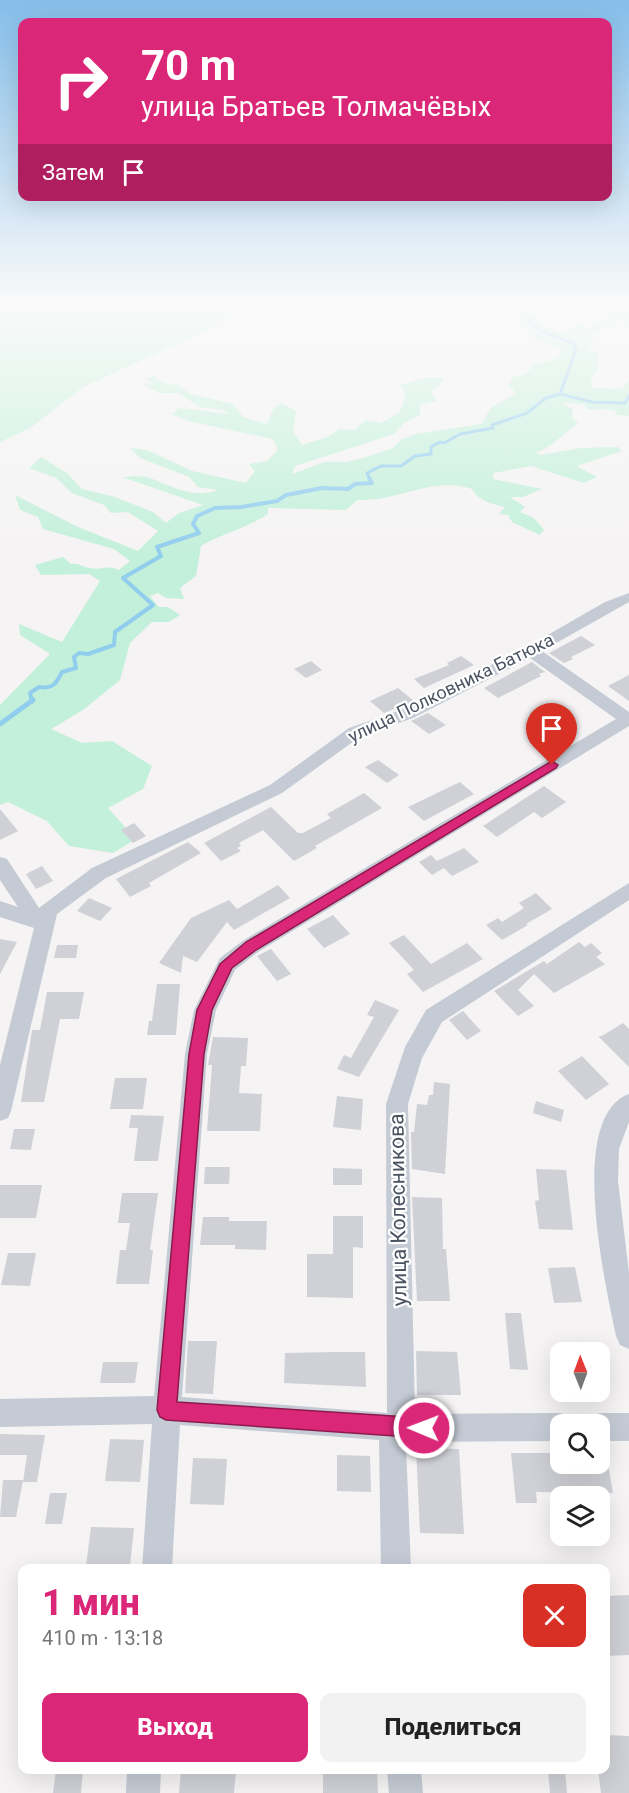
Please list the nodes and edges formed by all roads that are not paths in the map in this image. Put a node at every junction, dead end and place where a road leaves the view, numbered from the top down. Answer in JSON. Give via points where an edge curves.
{"nodes":[{"id":1,"x":629,"y":597,"type":"edge"},
{"id":2,"x":531,"y":651,"type":"junction"},
{"id":3,"x":628,"y":719,"type":"edge"},
{"id":4,"x":0,"y":864,"type":"edge"},
{"id":5,"x":629,"y":890,"type":"edge"},
{"id":6,"x":0,"y":909,"type":"edge"},
{"id":7,"x":42,"y":915,"type":"junction"},
{"id":8,"x":629,"y":1104,"type":"edge"},
{"id":9,"x":0,"y":1111,"type":"edge"},
{"id":10,"x":629,"y":1336,"type":"edge"},
{"id":11,"x":166,"y":1410,"type":"junction"},
{"id":12,"x":0,"y":1413,"type":"edge"},
{"id":13,"x":550,"y":1427,"type":"edge"},
{"id":14,"x":610,"y":1427,"type":"edge"},
{"id":15,"x":629,"y":1427,"type":"edge"},
{"id":16,"x":401,"y":1428,"type":"junction"},
{"id":17,"x":157,"y":1564,"type":"edge"},
{"id":18,"x":396,"y":1564,"type":"edge"},
{"id":19,"x":144,"y":1774,"type":"edge"},
{"id":20,"x":404,"y":1774,"type":"edge"},
{"id":21,"x":143,"y":1793,"type":"edge"},
{"id":22,"x":406,"y":1793,"type":"edge"}],
"edges":[{"from":1,"to":2,"type":"street","name":"улица Полковника Батюка"},
{"from":2,"to":3,"type":"street"},
{"from":2,"to":7,"type":"street","name":"улица Полковника Батюка","via":[[407,714],[355,732],[276,789],[99,873]]},
{"from":3,"to":11,"type":"street","via":[[227,964],[205,1010],[196,1054]]},
{"from":4,"to":7,"type":"street"},
{"from":5,"to":16,"type":"street","name":"улица Колесникова","via":[[434,1016],[418,1037],[397,1104]]},
{"from":6,"to":7,"type":"street"},
{"from":7,"to":9,"type":"street"},
{"from":8,"to":10,"type":"street","via":[[619,1112],[605,1158],[608,1228]]},
{"from":11,"to":12,"type":"street"},
{"from":11,"to":16,"type":"street"},
{"from":11,"to":17,"type":"street"},
{"from":13,"to":16,"type":"street"},
{"from":14,"to":15,"type":"street"},
{"from":16,"to":18,"type":"street","name":"улица Колесникова","via":[[392,1442]]},
{"from":19,"to":21,"type":"street"},
{"from":20,"to":22,"type":"street"}]}
